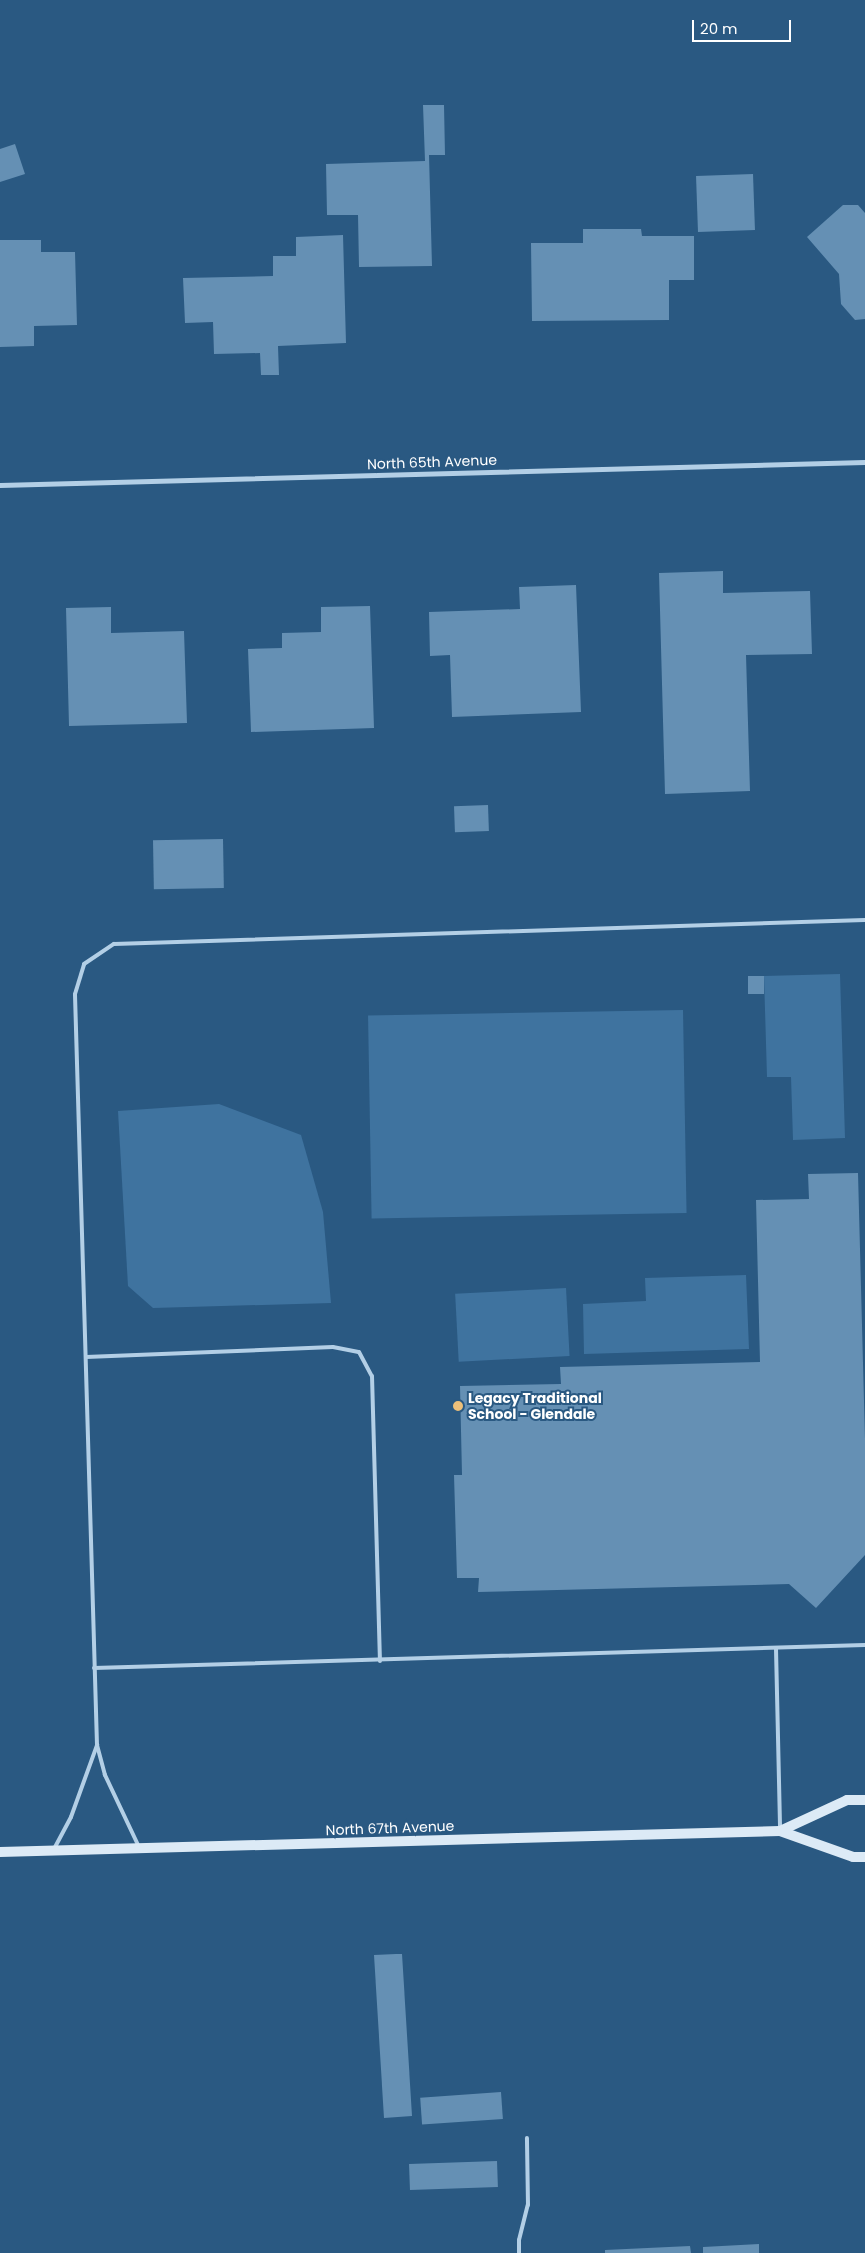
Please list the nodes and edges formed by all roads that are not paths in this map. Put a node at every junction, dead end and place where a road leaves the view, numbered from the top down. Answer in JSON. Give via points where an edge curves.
{"nodes":[{"id":1,"x":865,"y":462,"type":"edge"},
{"id":2,"x":0,"y":485,"type":"edge"},
{"id":3,"x":865,"y":920,"type":"edge"},
{"id":4,"x":86,"y":1356,"type":"junction"},
{"id":5,"x":865,"y":1645,"type":"edge"},
{"id":6,"x":776,"y":1649,"type":"junction"},
{"id":7,"x":380,"y":1661,"type":"junction"},
{"id":8,"x":94,"y":1668,"type":"junction"},
{"id":9,"x":97,"y":1745,"type":"junction"},
{"id":10,"x":865,"y":1800,"type":"edge"},
{"id":11,"x":780,"y":1831,"type":"junction"},
{"id":12,"x":140,"y":1849,"type":"junction"},
{"id":13,"x":53,"y":1851,"type":"junction"},
{"id":14,"x":0,"y":1852,"type":"edge"},
{"id":15,"x":865,"y":1857,"type":"edge"},
{"id":16,"x":526,"y":2138,"type":"dead end"},
{"id":17,"x":519,"y":2253,"type":"edge"}],
"edges":[{"from":1,"to":2,"type":"street","name":"North 65th Avenue"},
{"from":3,"to":4,"type":"lane","via":[[114,944],[84,964],[75,994]]},
{"from":4,"to":7,"type":"lane","via":[[333,1348],[359,1352],[372,1376]]},
{"from":4,"to":8,"type":"lane"},
{"from":5,"to":6,"type":"lane"},
{"from":6,"to":7,"type":"lane"},
{"from":6,"to":11,"type":"lane"},
{"from":7,"to":8,"type":"lane"},
{"from":8,"to":9,"type":"lane"},
{"from":9,"to":12,"type":"lane","via":[[105,1775]]},
{"from":9,"to":13,"type":"lane","via":[[71,1817]]},
{"from":10,"to":11,"type":"main road","name":"North 67th Avenue","via":[[847,1800]]},
{"from":11,"to":12,"type":"main road","name":"North 67th Avenue"},
{"from":11,"to":15,"type":"main road","name":"North 67th Avenue","via":[[853,1857]]},
{"from":12,"to":13,"type":"main road","name":"North 67th Avenue"},
{"from":13,"to":14,"type":"main road","name":"North 67th Avenue"},
{"from":16,"to":17,"type":"lane","via":[[528,2206]]}]}
